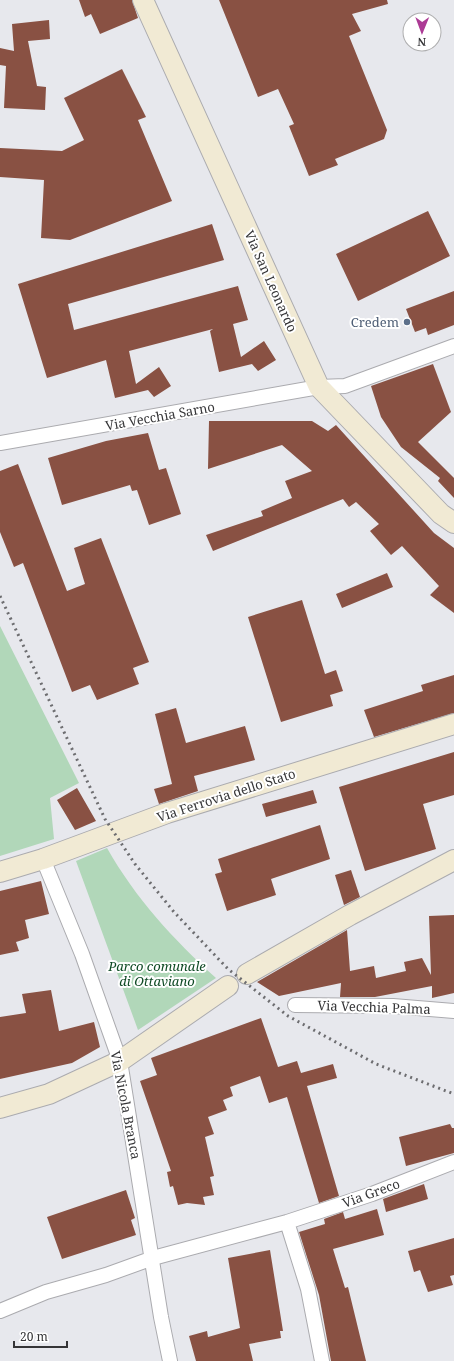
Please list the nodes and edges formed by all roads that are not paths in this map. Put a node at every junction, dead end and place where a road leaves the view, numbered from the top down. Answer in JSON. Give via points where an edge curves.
{"nodes":[{"id":1,"x":143,"y":0,"type":"edge"},
{"id":2,"x":454,"y":346,"type":"edge"},
{"id":3,"x":319,"y":387,"type":"junction"},
{"id":4,"x":0,"y":443,"type":"edge"},
{"id":5,"x":454,"y":523,"type":"edge"},
{"id":6,"x":454,"y":724,"type":"edge"},
{"id":7,"x":43,"y":859,"type":"junction"},
{"id":8,"x":454,"y":860,"type":"edge"},
{"id":9,"x":0,"y":872,"type":"edge"},
{"id":10,"x":247,"y":974,"type":"dead end"},
{"id":11,"x":228,"y":986,"type":"dead end"},
{"id":12,"x":295,"y":1005,"type":"dead end"},
{"id":13,"x":454,"y":1011,"type":"edge"},
{"id":14,"x":120,"y":1061,"type":"junction"},
{"id":15,"x":0,"y":1108,"type":"edge"},
{"id":16,"x":454,"y":1162,"type":"edge"},
{"id":17,"x":287,"y":1222,"type":"junction"},
{"id":18,"x":153,"y":1258,"type":"junction"},
{"id":19,"x":0,"y":1311,"type":"edge"},
{"id":20,"x":170,"y":1361,"type":"edge"},
{"id":21,"x":322,"y":1361,"type":"edge"}],
"edges":[{"from":1,"to":3,"type":"main road","name":"Via San Leonardo"},
{"from":2,"to":3,"type":"street","name":"Via Vecchia Sarno","via":[[346,386]]},
{"from":3,"to":4,"type":"street","name":"Via Vecchia Sarno"},
{"from":3,"to":5,"type":"main road","name":"Via San Leonardo","via":[[441,514]]},
{"from":6,"to":7,"type":"main road","name":"Via Ferrovia dello Stato","via":[[167,813]]},
{"from":7,"to":9,"type":"main road","name":"Via Ferrovia dello Stato"},
{"from":7,"to":14,"type":"street","name":"Via Nicola Branca","via":[[82,954]]},
{"from":8,"to":10,"type":"main road","via":[[350,914]]},
{"from":11,"to":14,"type":"main road"},
{"from":12,"to":13,"type":"street","name":"Via Vecchia Palma","via":[[393,1006]]},
{"from":14,"to":15,"type":"main road","via":[[50,1094]]},
{"from":14,"to":18,"type":"street","name":"Via Nicola Branca"},
{"from":16,"to":17,"type":"street","name":"Via Greco","via":[[372,1194]]},
{"from":17,"to":18,"type":"street","name":"Via Greco"},
{"from":17,"to":21,"type":"street","via":[[308,1289]]},
{"from":18,"to":19,"type":"street","name":"Via Greco","via":[[46,1292]]},
{"from":18,"to":20,"type":"street","name":"Via Nicola Branca"}]}
